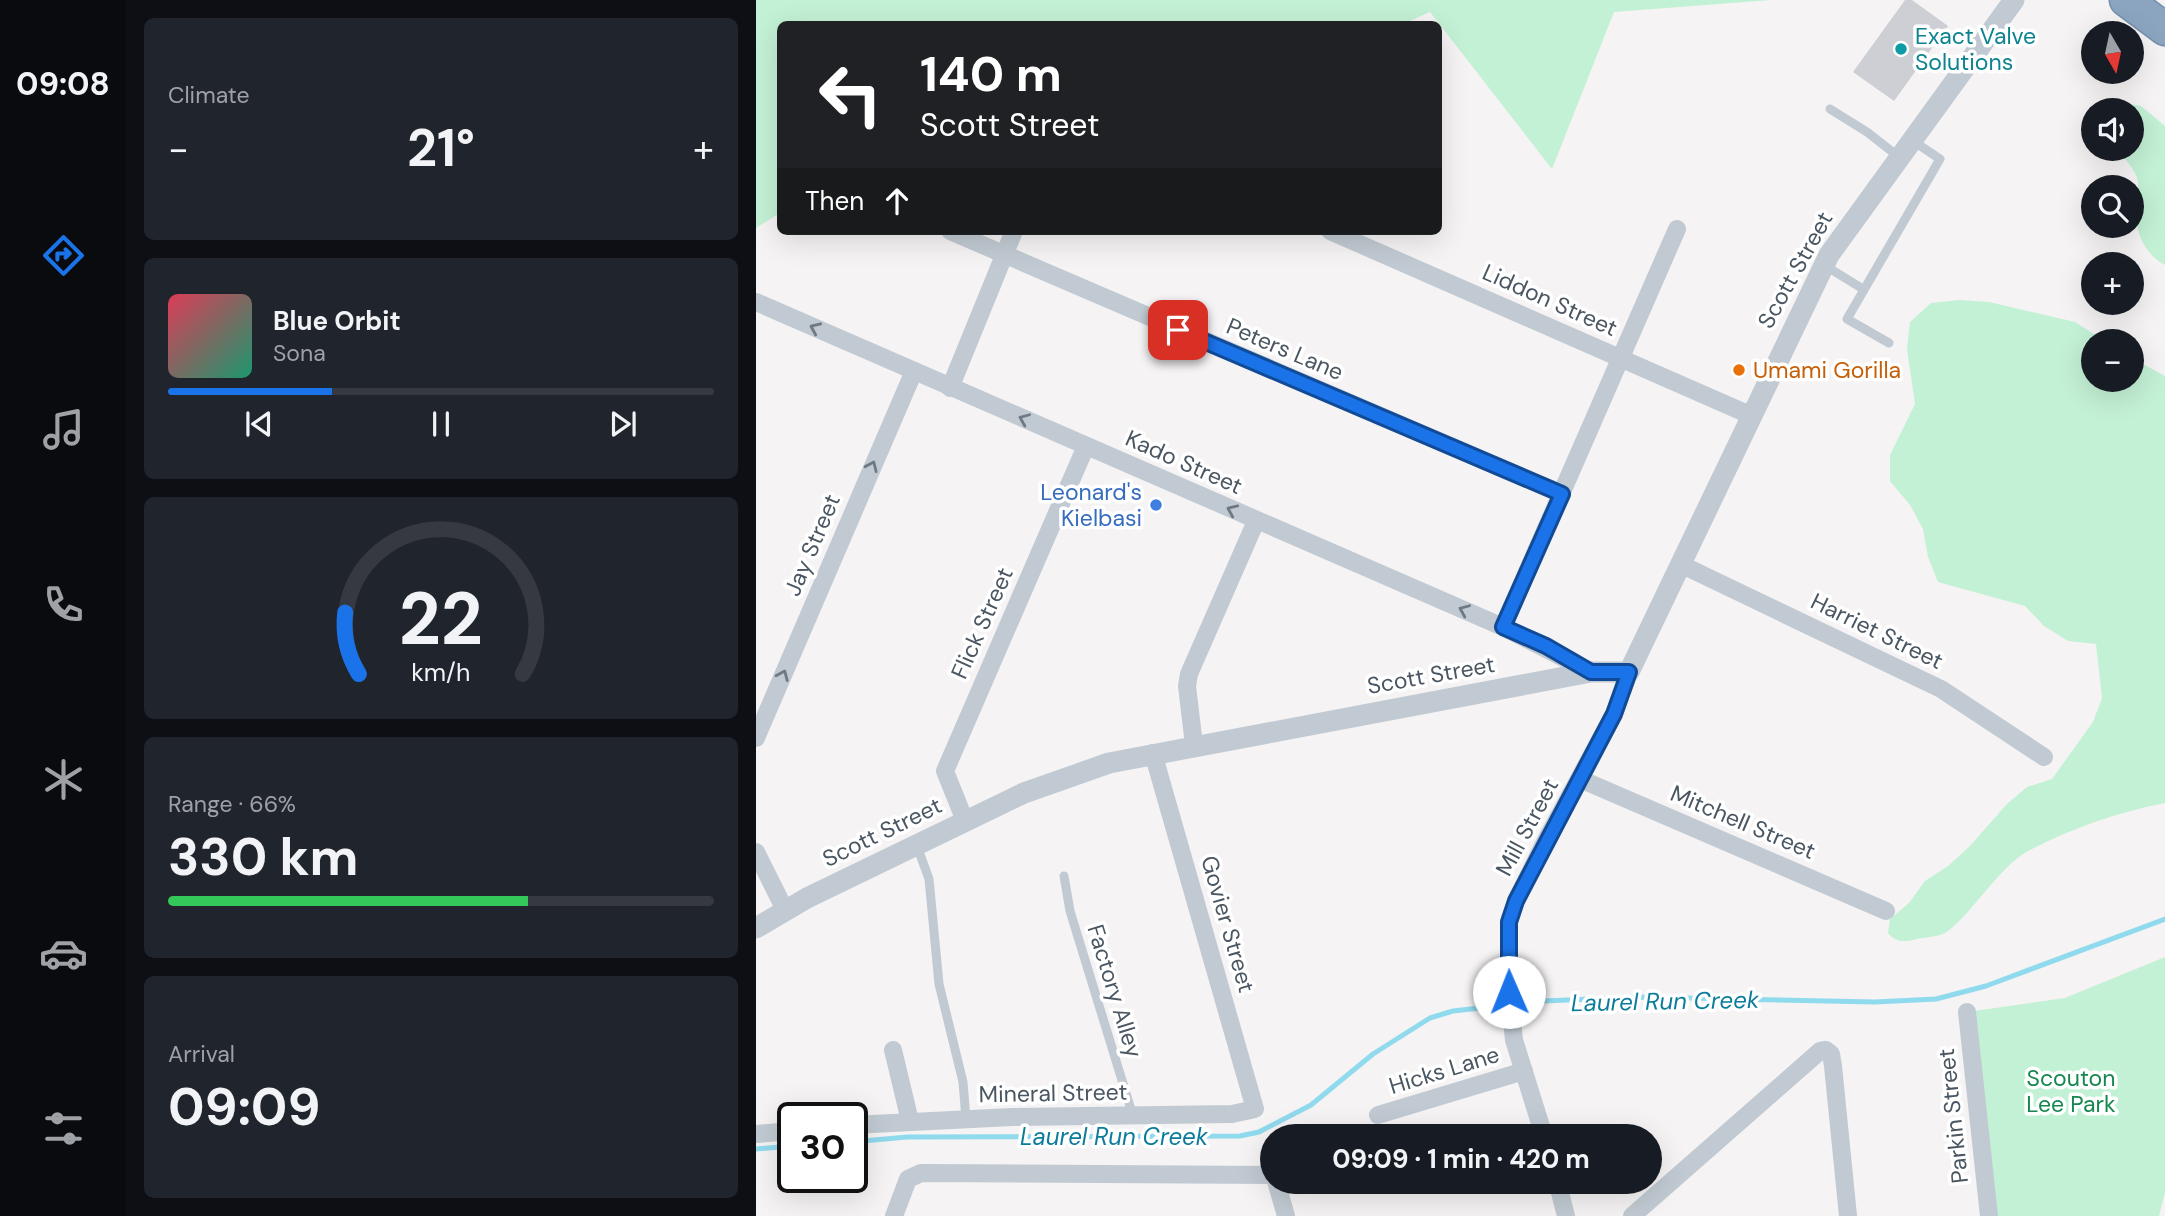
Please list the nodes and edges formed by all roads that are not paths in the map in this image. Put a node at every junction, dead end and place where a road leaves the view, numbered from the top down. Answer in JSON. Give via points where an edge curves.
{"nodes":[{"id":1,"x":2014,"y":0,"type":"edge"},
{"id":2,"x":2126,"y":0,"type":"edge"},
{"id":3,"x":2165,"y":29,"type":"edge"},
{"id":4,"x":1830,"y":109,"type":"dead end"},
{"id":5,"x":1912,"y":140,"type":"junction"},
{"id":6,"x":1899,"y":157,"type":"junction"},
{"id":7,"x":1678,"y":229,"type":"dead end"},
{"id":8,"x":959,"y":235,"type":"edge"},
{"id":9,"x":1012,"y":235,"type":"edge"},
{"id":10,"x":1338,"y":235,"type":"edge"},
{"id":11,"x":1004,"y":256,"type":"junction"},
{"id":12,"x":1824,"y":265,"type":"junction"},
{"id":13,"x":1863,"y":289,"type":"junction"},
{"id":14,"x":756,"y":302,"type":"edge"},
{"id":15,"x":1889,"y":343,"type":"dead end"},
{"id":16,"x":1621,"y":358,"type":"junction"},
{"id":17,"x":914,"y":371,"type":"junction"},
{"id":18,"x":950,"y":388,"type":"junction"},
{"id":19,"x":1751,"y":415,"type":"junction"},
{"id":20,"x":1086,"y":446,"type":"junction"},
{"id":21,"x":1562,"y":494,"type":"junction"},
{"id":22,"x":1256,"y":520,"type":"junction"},
{"id":23,"x":1680,"y":564,"type":"junction"},
{"id":24,"x":1503,"y":627,"type":"junction"},
{"id":25,"x":1591,"y":672,"type":"junction"},
{"id":26,"x":1629,"y":672,"type":"junction"},
{"id":27,"x":756,"y":738,"type":"edge"},
{"id":28,"x":1194,"y":745,"type":"junction"},
{"id":29,"x":1153,"y":753,"type":"junction"},
{"id":30,"x":2044,"y":757,"type":"dead end"},
{"id":31,"x":1580,"y":779,"type":"junction"},
{"id":32,"x":965,"y":821,"type":"junction"},
{"id":33,"x":917,"y":844,"type":"junction"},
{"id":34,"x":756,"y":852,"type":"edge"},
{"id":35,"x":1064,"y":876,"type":"dead end"},
{"id":36,"x":785,"y":910,"type":"junction"},
{"id":37,"x":1886,"y":911,"type":"dead end"},
{"id":38,"x":756,"y":928,"type":"edge"},
{"id":39,"x":1967,"y":1012,"type":"dead end"},
{"id":40,"x":893,"y":1050,"type":"dead end"},
{"id":41,"x":1524,"y":1071,"type":"junction"},
{"id":42,"x":1255,"y":1109,"type":"joint"},
{"id":43,"x":1378,"y":1115,"type":"dead end"},
{"id":44,"x":1133,"y":1116,"type":"junction"},
{"id":45,"x":966,"y":1119,"type":"junction"},
{"id":46,"x":910,"y":1121,"type":"junction"},
{"id":47,"x":868,"y":1124,"type":"edge"},
{"id":48,"x":1540,"y":1124,"type":"edge"},
{"id":49,"x":777,"y":1132,"type":"edge"},
{"id":50,"x":756,"y":1134,"type":"edge"},
{"id":51,"x":1260,"y":1175,"type":"edge"},
{"id":52,"x":1280,"y":1194,"type":"edge"},
{"id":53,"x":1560,"y":1194,"type":"edge"},
{"id":54,"x":894,"y":1216,"type":"edge"},
{"id":55,"x":1286,"y":1216,"type":"edge"},
{"id":56,"x":1566,"y":1216,"type":"edge"},
{"id":57,"x":1632,"y":1216,"type":"edge"},
{"id":58,"x":1848,"y":1216,"type":"edge"},
{"id":59,"x":1989,"y":1216,"type":"edge"}],
"edges":[{"from":1,"to":5,"type":"street","name":"Scott Street"},
{"from":2,"to":3,"type":"highway"},
{"from":4,"to":6,"type":"lane"},
{"from":5,"to":6,"type":"street","name":"Scott Street"},
{"from":5,"to":13,"type":"lane","via":[[1940,159]]},
{"from":6,"to":12,"type":"street","name":"Scott Street"},
{"from":7,"to":16,"type":"street"},
{"from":8,"to":11,"type":"street","name":"Peters Lane"},
{"from":9,"to":11,"type":"street"},
{"from":10,"to":16,"type":"street","name":"Liddon Street"},
{"from":11,"to":18,"type":"street"},
{"from":11,"to":21,"type":"street","name":"Peters Lane"},
{"from":12,"to":13,"type":"lane"},
{"from":12,"to":19,"type":"street","name":"Scott Street"},
{"from":13,"to":15,"type":"lane","via":[[1847,319]]},
{"from":17,"to":14,"type":"street","name":"Kado Street","one_way":true},
{"from":16,"to":19,"type":"street","name":"Liddon Street"},
{"from":16,"to":21,"type":"street"},
{"from":17,"to":18,"type":"street","name":"Kado Street"},
{"from":27,"to":17,"type":"street","name":"Jay Street","one_way":true},
{"from":20,"to":18,"type":"street","name":"Kado Street","one_way":true},
{"from":19,"to":23,"type":"street","name":"Scott Street"},
{"from":22,"to":20,"type":"street","name":"Kado Street","one_way":true},
{"from":20,"to":32,"type":"street","name":"Flick Street","via":[[945,771]]},
{"from":21,"to":24,"type":"street"},
{"from":24,"to":22,"type":"street","name":"Kado Street","one_way":true},
{"from":22,"to":28,"type":"street","via":[[1189,674],[1186,686]]},
{"from":23,"to":26,"type":"street","name":"Scott Street"},
{"from":23,"to":30,"type":"street","name":"Harriet Street","via":[[1941,690]]},
{"from":24,"to":25,"type":"street","name":"Kado Street"},
{"from":25,"to":26,"type":"street","name":"Scott Street"},
{"from":25,"to":28,"type":"street","name":"Scott Street"},
{"from":26,"to":31,"type":"street","name":"Mill Street","via":[[1614,714]]},
{"from":28,"to":29,"type":"street","name":"Scott Street"},
{"from":29,"to":32,"type":"street","name":"Scott Street","via":[[1052,781]]},
{"from":29,"to":42,"type":"street","name":"Govier Street"},
{"from":31,"to":37,"type":"street","name":"Mitchell Street"},
{"from":31,"to":41,"type":"street","name":"Mill Street","via":[[1509,922],[1509,992]]},
{"from":32,"to":33,"type":"street","name":"Scott Street"},
{"from":33,"to":36,"type":"street","name":"Scott Street"},
{"from":33,"to":45,"type":"lane","via":[[929,878],[939,984],[963,1082]]},
{"from":34,"to":36,"type":"street"},
{"from":35,"to":44,"type":"lane","name":"Factory Alley","via":[[1070,911]]},
{"from":36,"to":38,"type":"street","name":"Scott Street"},
{"from":39,"to":59,"type":"street","name":"Parkin Street"},
{"from":40,"to":46,"type":"street"},
{"from":41,"to":43,"type":"street","name":"Hicks Lane"},
{"from":41,"to":48,"type":"street","name":"Mill Street"},
{"from":42,"to":44,"type":"street","name":"Mineral Street","via":[[1232,1114]]},
{"from":44,"to":45,"type":"street","name":"Mineral Street"},
{"from":45,"to":46,"type":"street","name":"Mineral Street"},
{"from":46,"to":47,"type":"street","name":"Mineral Street"},
{"from":49,"to":50,"type":"street"},
{"from":51,"to":54,"type":"street","via":[[912,1175]]},
{"from":52,"to":55,"type":"street"},
{"from":53,"to":56,"type":"street"},
{"from":57,"to":58,"type":"street","via":[[1782,1083],[1826,1050],[1833,1066]]}]}
